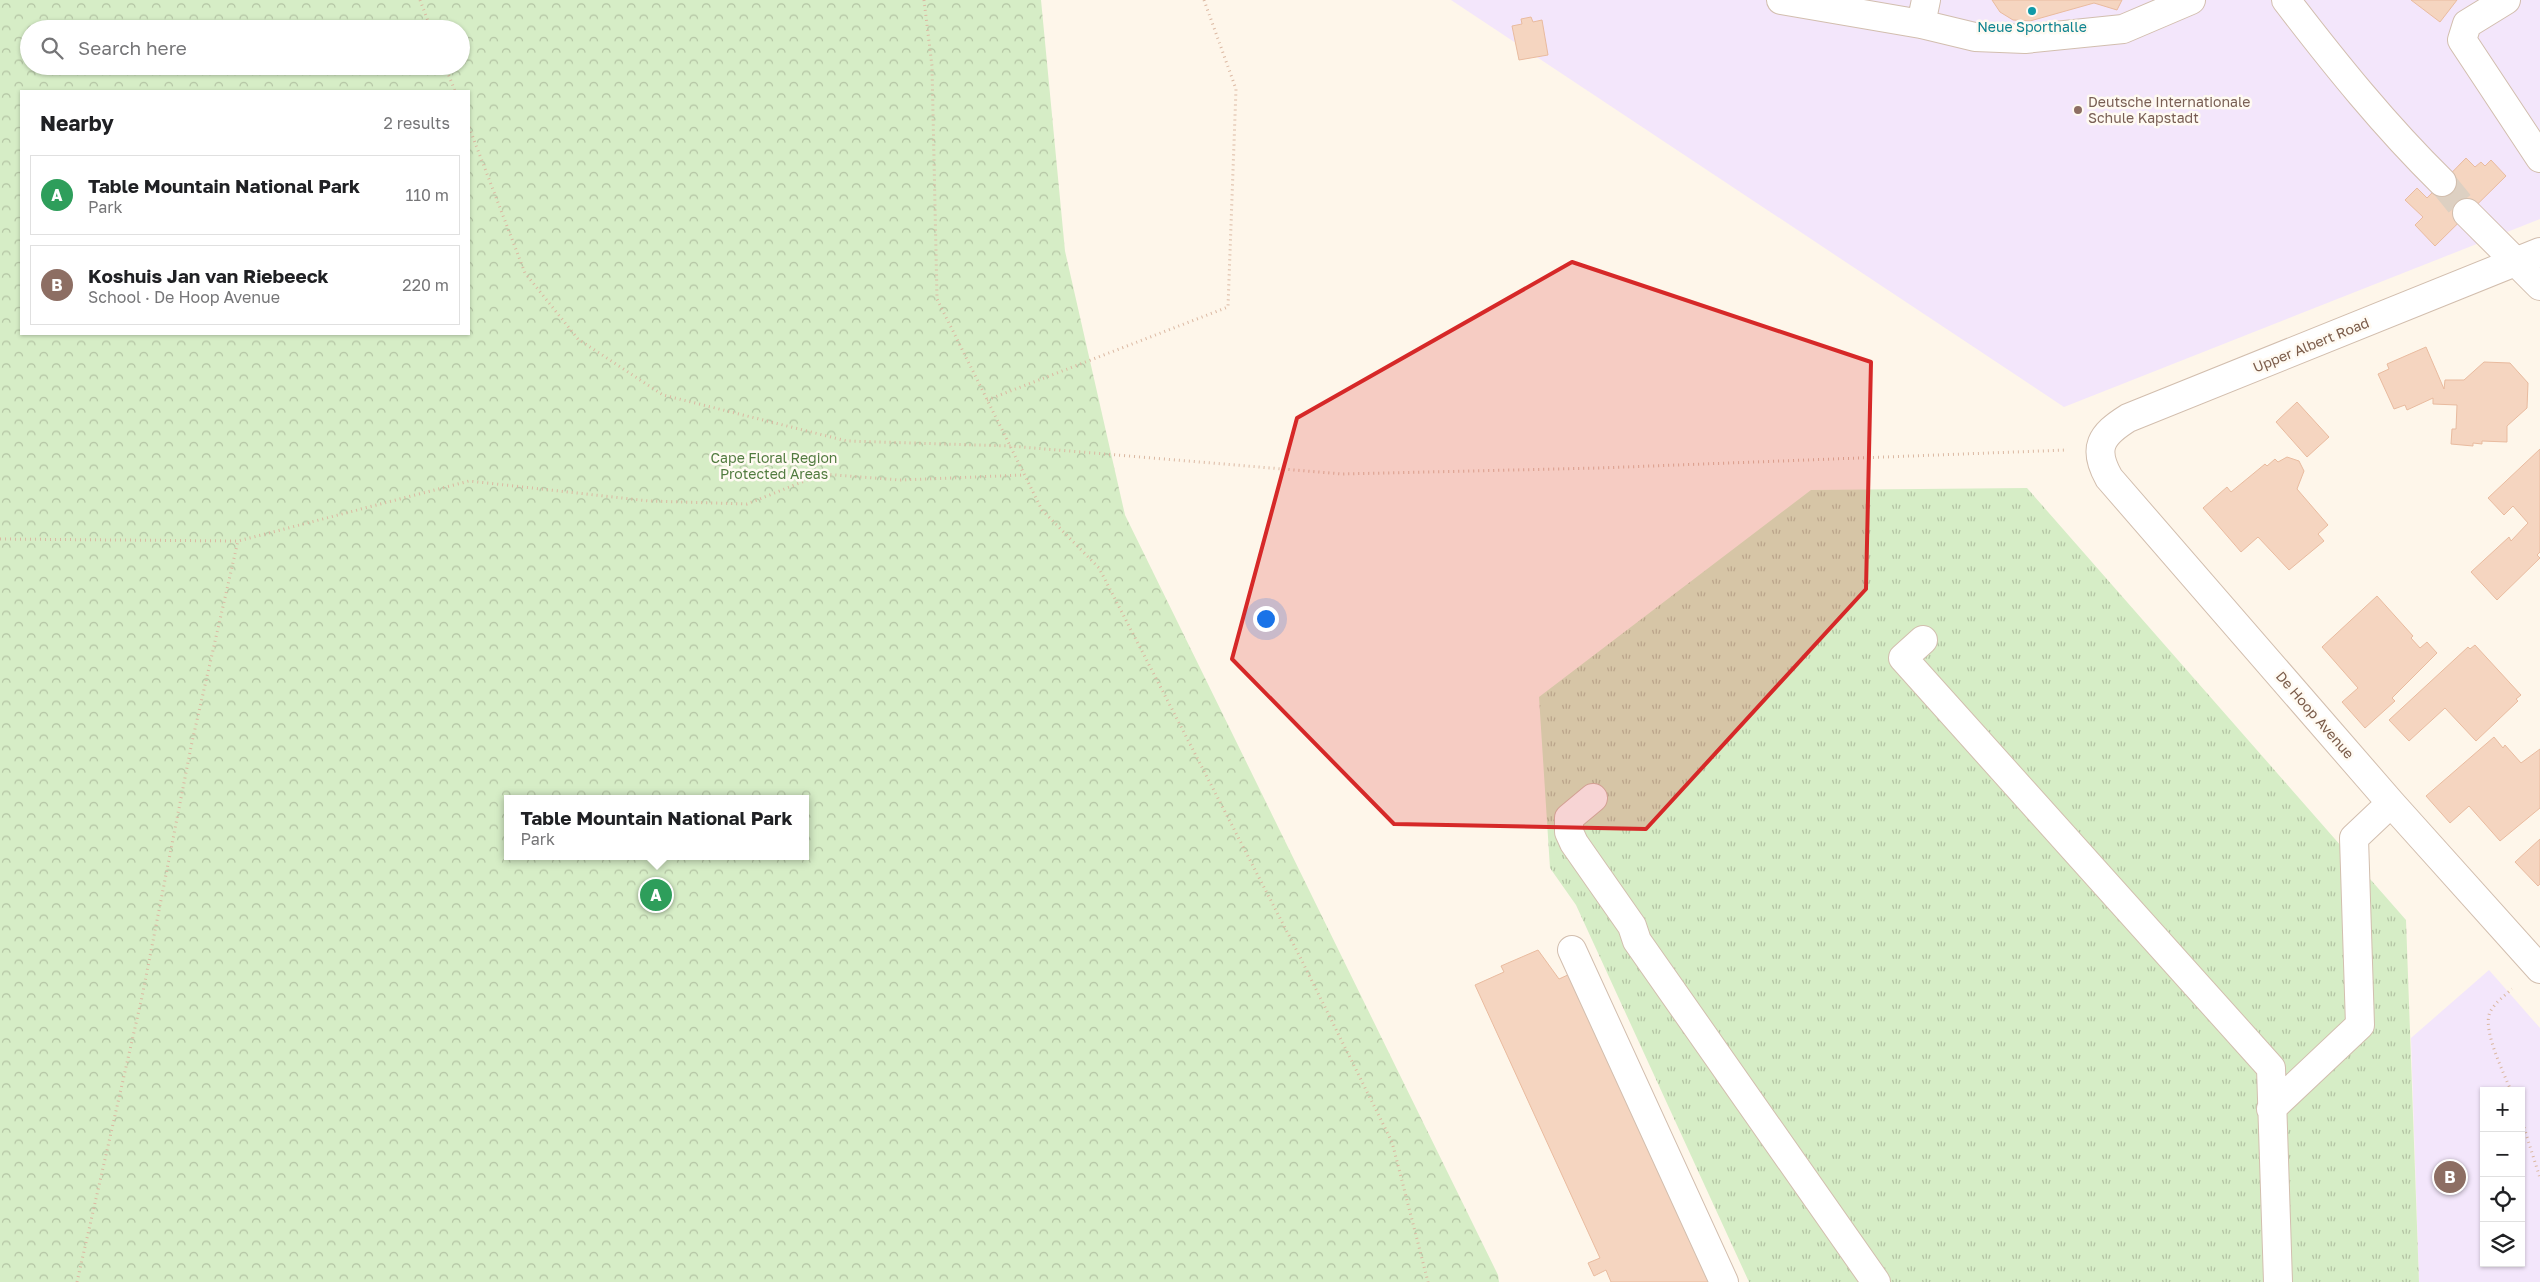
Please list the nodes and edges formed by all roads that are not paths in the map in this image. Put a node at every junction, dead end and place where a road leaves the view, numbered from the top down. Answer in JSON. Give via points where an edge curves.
{"nodes":[{"id":1,"x":1781,"y":0,"type":"edge"},
{"id":2,"x":2191,"y":0,"type":"edge"},
{"id":3,"x":2286,"y":0,"type":"edge"},
{"id":4,"x":2506,"y":0,"type":"edge"},
{"id":5,"x":1923,"y":12,"type":"edge"},
{"id":6,"x":2540,"y":158,"type":"edge"},
{"id":7,"x":2442,"y":182,"type":"tunnel mouth"},
{"id":8,"x":2467,"y":213,"type":"tunnel mouth"},
{"id":9,"x":2529,"y":257,"type":"edge"},
{"id":10,"x":2540,"y":286,"type":"edge"},
{"id":11,"x":2100,"y":455,"type":"joint"},
{"id":12,"x":1923,"y":640,"type":"dead end"},
{"id":13,"x":1593,"y":798,"type":"dead end"},
{"id":14,"x":2390,"y":803,"type":"junction"},
{"id":15,"x":1572,"y":950,"type":"dead end"},
{"id":16,"x":2540,"y":969,"type":"edge"},
{"id":17,"x":2271,"y":1109,"type":"junction"},
{"id":18,"x":1724,"y":1282,"type":"edge"},
{"id":19,"x":1876,"y":1282,"type":"edge"},
{"id":20,"x":2278,"y":1282,"type":"edge"}],
"edges":[{"from":1,"to":5,"type":"street"},
{"from":2,"to":5,"type":"street","via":[[2123,29],[2026,39],[1975,37]]},
{"from":3,"to":7,"type":"street","via":[[2402,143]]},
{"from":4,"to":6,"type":"street","via":[[2467,24],[2462,40]]},
{"from":8,"to":9,"type":"street"},
{"from":9,"to":10,"type":"street"},
{"from":9,"to":11,"type":"street","name":"Upper Albert Road","via":[[2128,418],[2105,436],[2100,444]]},
{"from":11,"to":14,"type":"street","name":"De Hoop Avenue","via":[[2109,478]]},
{"from":12,"to":17,"type":"street","via":[[1903,658],[2271,1068]]},
{"from":13,"to":19,"type":"street","via":[[1569,818],[1569,832],[1574,843],[1632,926],[1637,941]]},
{"from":14,"to":16,"type":"street","name":"De Hoop Avenue"},
{"from":14,"to":17,"type":"street","via":[[2354,838],[2360,1025]]},
{"from":15,"to":18,"type":"street"},
{"from":17,"to":20,"type":"street"}]}
